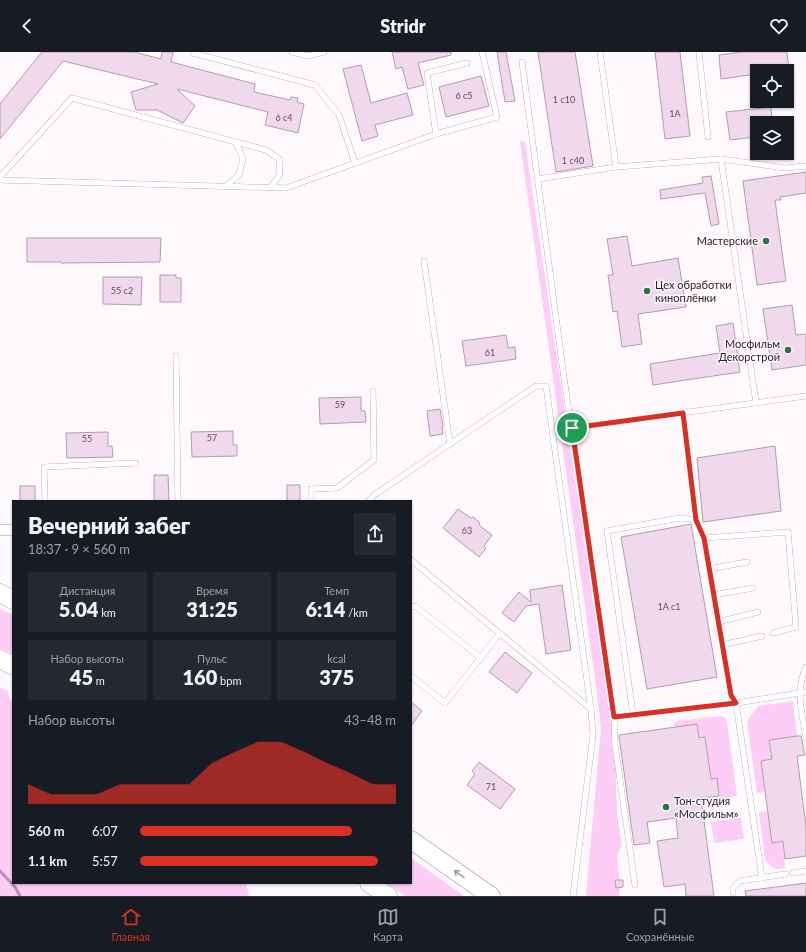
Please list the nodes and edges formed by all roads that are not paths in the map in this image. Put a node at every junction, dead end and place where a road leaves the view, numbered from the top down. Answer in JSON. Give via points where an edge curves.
{"nodes":[{"id":1,"x":292,"y":52,"type":"edge"},
{"id":2,"x":324,"y":52,"type":"edge"},
{"id":3,"x":482,"y":52,"type":"edge"},
{"id":4,"x":600,"y":52,"type":"edge"},
{"id":5,"x":699,"y":52,"type":"edge"},
{"id":6,"x":192,"y":53,"type":"edge"},
{"id":7,"x":522,"y":62,"type":"dead end"},
{"id":8,"x":467,"y":63,"type":"dead end"},
{"id":9,"x":436,"y":134,"type":"junction"},
{"id":10,"x":708,"y":137,"type":"dead end"},
{"id":11,"x":235,"y":141,"type":"junction"},
{"id":12,"x":721,"y":159,"type":"junction"},
{"id":13,"x":354,"y":163,"type":"junction"},
{"id":14,"x":806,"y":166,"type":"edge"},
{"id":15,"x":616,"y":167,"type":"junction"},
{"id":16,"x":0,"y":177,"type":"edge"},
{"id":17,"x":538,"y":179,"type":"junction"},
{"id":18,"x":0,"y":180,"type":"edge"},
{"id":19,"x":226,"y":186,"type":"junction"},
{"id":20,"x":271,"y":188,"type":"junction"},
{"id":21,"x":424,"y":260,"type":"dead end"},
{"id":22,"x":176,"y":356,"type":"dead end"},
{"id":23,"x":373,"y":391,"type":"dead end"},
{"id":24,"x":806,"y":396,"type":"edge"},
{"id":25,"x":756,"y":403,"type":"junction"},
{"id":26,"x":683,"y":413,"type":"junction"},
{"id":27,"x":572,"y":428,"type":"junction"},
{"id":28,"x":450,"y":444,"type":"junction"},
{"id":29,"x":136,"y":463,"type":"dead end"},
{"id":30,"x":45,"y":500,"type":"edge"},
{"id":31,"x":178,"y":500,"type":"edge"},
{"id":32,"x":311,"y":500,"type":"edge"},
{"id":33,"x":370,"y":500,"type":"edge"},
{"id":34,"x":696,"y":520,"type":"junction"},
{"id":35,"x":0,"y":530,"type":"edge"},
{"id":36,"x":12,"y":530,"type":"edge"},
{"id":37,"x":704,"y":538,"type":"junction"},
{"id":38,"x":412,"y":561,"type":"edge"},
{"id":39,"x":747,"y":562,"type":"dead end"},
{"id":40,"x":709,"y":569,"type":"junction"},
{"id":41,"x":753,"y":588,"type":"dead end"},
{"id":42,"x":0,"y":593,"type":"edge"},
{"id":43,"x":713,"y":595,"type":"junction"},
{"id":44,"x":12,"y":599,"type":"edge"},
{"id":45,"x":412,"y":607,"type":"edge"},
{"id":46,"x":758,"y":612,"type":"dead end"},
{"id":47,"x":718,"y":622,"type":"junction"},
{"id":48,"x":500,"y":633,"type":"junction"},
{"id":49,"x":772,"y":633,"type":"dead end"},
{"id":50,"x":762,"y":636,"type":"dead end"},
{"id":51,"x":722,"y":645,"type":"junction"},
{"id":52,"x":481,"y":658,"type":"junction"},
{"id":53,"x":0,"y":659,"type":"edge"},
{"id":54,"x":12,"y":665,"type":"edge"},
{"id":55,"x":806,"y":667,"type":"edge"},
{"id":56,"x":412,"y":677,"type":"edge"},
{"id":57,"x":806,"y":692,"type":"edge"},
{"id":58,"x":799,"y":693,"type":"junction"},
{"id":59,"x":736,"y":703,"type":"junction"},
{"id":60,"x":591,"y":709,"type":"junction"},
{"id":61,"x":633,"y":714,"type":"junction"},
{"id":62,"x":614,"y":717,"type":"junction"},
{"id":63,"x":805,"y":722,"type":"edge"},
{"id":64,"x":806,"y":738,"type":"edge"},
{"id":65,"x":412,"y":841,"type":"edge"},
{"id":66,"x":806,"y":871,"type":"edge"},
{"id":67,"x":793,"y":873,"type":"dead end"},
{"id":68,"x":786,"y":874,"type":"dead end"},
{"id":69,"x":762,"y":878,"type":"junction"},
{"id":70,"x":370,"y":884,"type":"edge"},
{"id":71,"x":635,"y":885,"type":"dead end"},
{"id":72,"x":733,"y":893,"type":"dead end"},
{"id":73,"x":388,"y":896,"type":"edge"},
{"id":74,"x":491,"y":896,"type":"edge"},
{"id":75,"x":573,"y":896,"type":"edge"}],
"edges":[{"from":1,"to":2,"type":"lane","via":[[308,56]]},
{"from":3,"to":9,"type":"lane","via":[[497,117]]},
{"from":4,"to":15,"type":"lane"},
{"from":5,"to":10,"type":"lane"},
{"from":6,"to":13,"type":"lane","via":[[315,85],[339,115]]},
{"from":7,"to":17,"type":"lane"},
{"from":8,"to":9,"type":"lane","via":[[427,73]]},
{"from":9,"to":13,"type":"lane"},
{"from":11,"to":16,"type":"lane","via":[[72,98]]},
{"from":11,"to":19,"type":"lane","via":[[243,158],[239,175]]},
{"from":11,"to":20,"type":"lane","via":[[266,150],[279,159],[280,174]]},
{"from":12,"to":14,"type":"lane","via":[[785,168]]},
{"from":12,"to":15,"type":"lane"},
{"from":12,"to":25,"type":"lane"},
{"from":13,"to":20,"type":"lane","via":[[286,188]]},
{"from":15,"to":17,"type":"lane"},
{"from":17,"to":27,"type":"lane"},
{"from":18,"to":19,"type":"lane"},
{"from":19,"to":20,"type":"lane"},
{"from":21,"to":28,"type":"lane"},
{"from":22,"to":31,"type":"lane"},
{"from":23,"to":32,"type":"lane","via":[[374,460],[337,488],[311,489]]},
{"from":24,"to":25,"type":"lane"},
{"from":25,"to":26,"type":"lane"},
{"from":26,"to":27,"type":"lane"},
{"from":26,"to":34,"type":"lane"},
{"from":27,"to":62,"type":"lane"},
{"from":28,"to":33,"type":"lane"},
{"from":28,"to":60,"type":"lane","via":[[536,386],[546,386]]},
{"from":29,"to":30,"type":"lane","via":[[44,467]]},
{"from":34,"to":37,"type":"lane"},
{"from":34,"to":61,"type":"lane","via":[[680,518],[608,531]]},
{"from":35,"to":36,"type":"street"},
{"from":37,"to":40,"type":"lane"},
{"from":37,"to":49,"type":"lane","via":[[788,532],[796,627]]},
{"from":38,"to":48,"type":"lane"},
{"from":39,"to":40,"type":"lane"},
{"from":40,"to":43,"type":"lane"},
{"from":41,"to":43,"type":"lane"},
{"from":42,"to":44,"type":"main road"},
{"from":43,"to":47,"type":"lane"},
{"from":45,"to":52,"type":"lane","via":[[415,606]]},
{"from":46,"to":47,"type":"lane"},
{"from":47,"to":51,"type":"lane"},
{"from":48,"to":52,"type":"lane"},
{"from":48,"to":60,"type":"lane"},
{"from":50,"to":51,"type":"lane"},
{"from":51,"to":59,"type":"lane","via":[[731,695]]},
{"from":52,"to":56,"type":"lane","via":[[445,703]]},
{"from":53,"to":54,"type":"main road"},
{"from":55,"to":58,"type":"lane"},
{"from":57,"to":58,"type":"lane"},
{"from":58,"to":59,"type":"lane"},
{"from":58,"to":63,"type":"lane"},
{"from":59,"to":61,"type":"lane"},
{"from":59,"to":69,"type":"lane"},
{"from":60,"to":75,"type":"lane","via":[[593,735]]},
{"from":61,"to":62,"type":"lane"},
{"from":62,"to":71,"type":"lane","via":[[615,745]]},
{"from":63,"to":64,"type":"lane"},
{"from":74,"to":65,"type":"main road","one_way":true},
{"from":66,"to":67,"type":"lane"},
{"from":68,"to":69,"type":"lane"},
{"from":69,"to":72,"type":"lane","via":[[740,881],[733,888]]},
{"from":70,"to":73,"type":"main road"}]}
